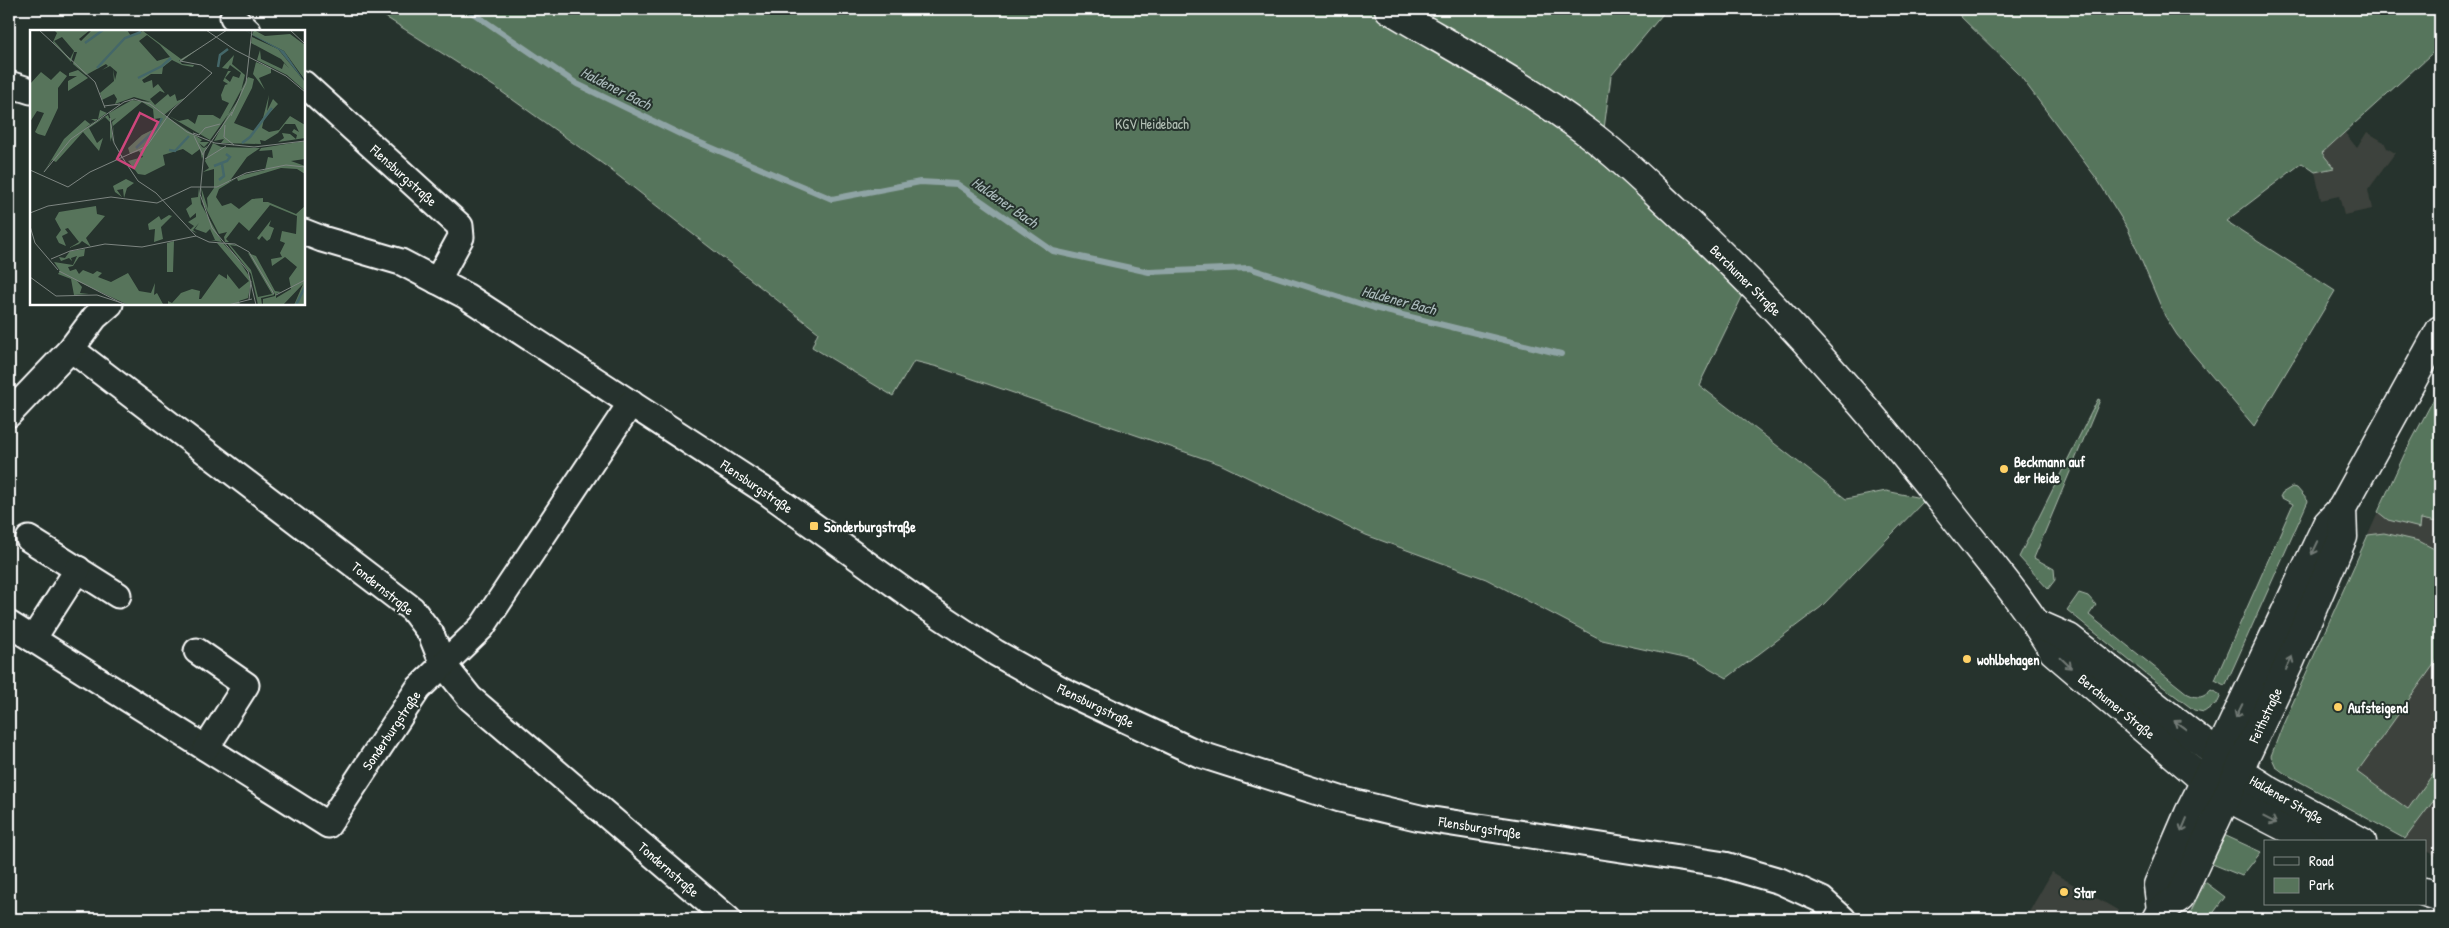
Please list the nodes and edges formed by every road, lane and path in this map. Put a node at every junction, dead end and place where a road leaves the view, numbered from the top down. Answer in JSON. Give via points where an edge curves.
{"nodes":[{"id":1,"x":1389,"y":9,"type":"edge"},
{"id":2,"x":9,"y":84,"type":"edge"},
{"id":3,"x":305,"y":85,"type":"edge"},
{"id":4,"x":30,"y":91,"type":"edge"},
{"id":5,"x":305,"y":232,"type":"edge"},
{"id":6,"x":437,"y":281,"type":"junction"},
{"id":7,"x":109,"y":305,"type":"edge"},
{"id":8,"x":2440,"y":330,"type":"edge"},
{"id":9,"x":71,"y":350,"type":"junction"},
{"id":10,"x":631,"y":403,"type":"junction"},
{"id":11,"x":9,"y":414,"type":"edge"},
{"id":12,"x":29,"y":539,"type":"dead end"},
{"id":13,"x":78,"y":569,"type":"junction"},
{"id":14,"x":118,"y":595,"type":"dead end"},
{"id":15,"x":9,"y":624,"type":"edge"},
{"id":16,"x":2037,"y":624,"type":"junction"},
{"id":17,"x":33,"y":639,"type":"junction"},
{"id":18,"x":197,"y":651,"type":"dead end"},
{"id":19,"x":443,"y":664,"type":"junction"},
{"id":20,"x":206,"y":748,"type":"junction"},
{"id":21,"x":2229,"y":763,"type":"junction"},
{"id":22,"x":2205,"y":781,"type":"junction"},
{"id":23,"x":2227,"y":797,"type":"junction"},
{"id":24,"x":2310,"y":840,"type":"edge"},
{"id":25,"x":2358,"y":840,"type":"edge"},
{"id":26,"x":2158,"y":914,"type":"edge"},
{"id":27,"x":728,"y":919,"type":"edge"},
{"id":28,"x":1844,"y":919,"type":"edge"}],
"edges":[{"from":1,"to":16,"type":"main road","name":"Berchumer Straße","via":[[1524,89],[1589,134],[1703,236],[1769,302],[1882,426]]},
{"from":2,"to":4,"type":"street"},
{"from":3,"to":6,"type":"street","name":"Flensburgstraße","via":[[460,226],[461,236]]},
{"from":5,"to":6,"type":"street","name":"Flensburgstraße","via":[[402,262]]},
{"from":6,"to":10,"type":"street","name":"Flensburgstraße","via":[[466,296]]},
{"from":7,"to":9,"type":"street","via":[[95,316]]},
{"from":8,"to":21,"type":"main road","name":"Feithstraße","via":[[2342,508],[2326,524]]},
{"from":9,"to":11,"type":"street"},
{"from":9,"to":19,"type":"street","name":"Tondernstraße","via":[[412,608],[431,634]]},
{"from":10,"to":19,"type":"street","name":"Sonderburgstraße","via":[[482,628]]},
{"from":10,"to":28,"type":"street","name":"Flensburgstraße","via":[[767,492],[917,600],[996,652],[1071,694],[1199,754],[1340,799],[1420,818],[1725,865],[1780,881],[1814,896]]},
{"from":12,"to":13,"type":"street"},
{"from":13,"to":14,"type":"street"},
{"from":13,"to":17,"type":"street"},
{"from":15,"to":17,"type":"street","name":"Sonderburgstraße"},
{"from":21,"to":16,"type":"main road","name":"Berchumer Straße","one_way":true,"via":[[2069,638]]},
{"from":16,"to":22,"type":"main road","name":"Berchumer Straße","one_way":true,"via":[[2053,650],[2073,669]]},
{"from":17,"to":20,"type":"street","name":"Sonderburgstraße"},
{"from":18,"to":20,"type":"street","via":[[246,685]]},
{"from":19,"to":20,"type":"street","name":"Sonderburgstraße","via":[[418,689],[328,825]]},
{"from":19,"to":27,"type":"street","name":"Tondernstraße","via":[[470,698]]},
{"from":21,"to":22,"type":"main road","name":"Feithstraße"},
{"from":21,"to":23,"type":"main road","name":"Feithstraße"},
{"from":21,"to":25,"type":"main road","name":"Haldener Straße","via":[[2270,791]]},
{"from":22,"to":23,"type":"main road","name":"Berchumer Straße"},
{"from":22,"to":26,"type":"main road","name":"Feithstraße","one_way":true,"via":[[2158,886]]},
{"from":23,"to":24,"type":"main road","name":"Haldener Straße","one_way":true},
{"from":23,"to":26,"type":"main road","name":"Feithstraße","via":[[2180,897]]}]}
